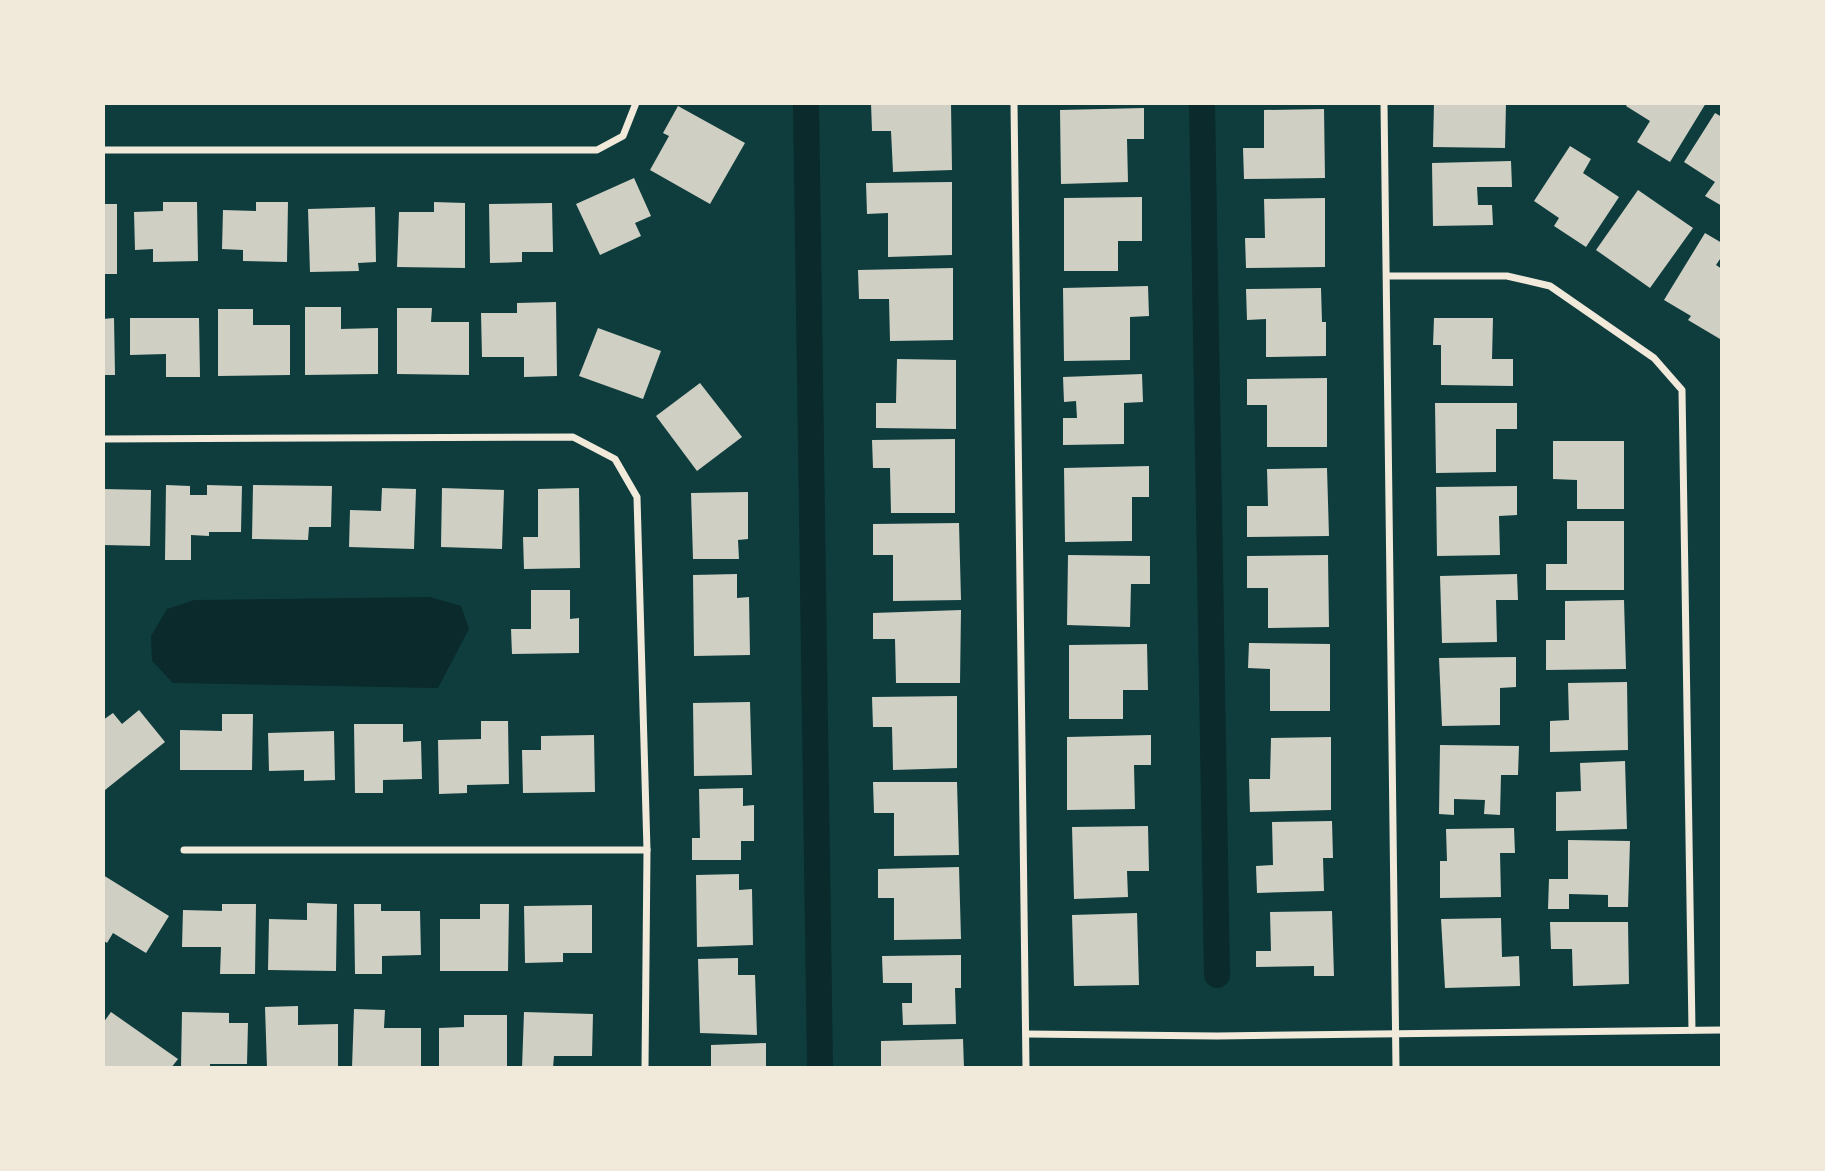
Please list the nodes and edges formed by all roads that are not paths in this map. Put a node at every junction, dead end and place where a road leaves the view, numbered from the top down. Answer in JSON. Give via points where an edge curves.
{"nodes":[{"id":1,"x":636,"y":103,"type":"edge"},
{"id":2,"x":1014,"y":103,"type":"edge"},
{"id":3,"x":1384,"y":103,"type":"edge"},
{"id":4,"x":103,"y":150,"type":"edge"},
{"id":5,"x":1387,"y":276,"type":"junction"},
{"id":6,"x":103,"y":439,"type":"edge"},
{"id":7,"x":184,"y":850,"type":"dead end"},
{"id":8,"x":647,"y":850,"type":"junction"},
{"id":9,"x":1692,"y":1030,"type":"junction"},
{"id":10,"x":1722,"y":1030,"type":"edge"},
{"id":11,"x":1026,"y":1034,"type":"junction"},
{"id":12,"x":1395,"y":1034,"type":"junction"},
{"id":13,"x":645,"y":1068,"type":"edge"},
{"id":14,"x":1026,"y":1068,"type":"edge"},
{"id":15,"x":1396,"y":1068,"type":"edge"}],
"edges":[{"from":1,"to":4,"type":"street","via":[[623,136],[597,150]]},
{"from":2,"to":11,"type":"street"},
{"from":3,"to":5,"type":"street"},
{"from":5,"to":9,"type":"street","via":[[1507,276],[1550,286],[1654,358],[1682,390]]},
{"from":5,"to":12,"type":"street"},
{"from":6,"to":8,"type":"street","via":[[573,438],[615,459],[637,497]]},
{"from":7,"to":8,"type":"street"},
{"from":8,"to":13,"type":"street"},
{"from":9,"to":10,"type":"street"},
{"from":9,"to":12,"type":"street"},
{"from":11,"to":12,"type":"street"},
{"from":11,"to":14,"type":"street"},
{"from":12,"to":15,"type":"street"}]}
